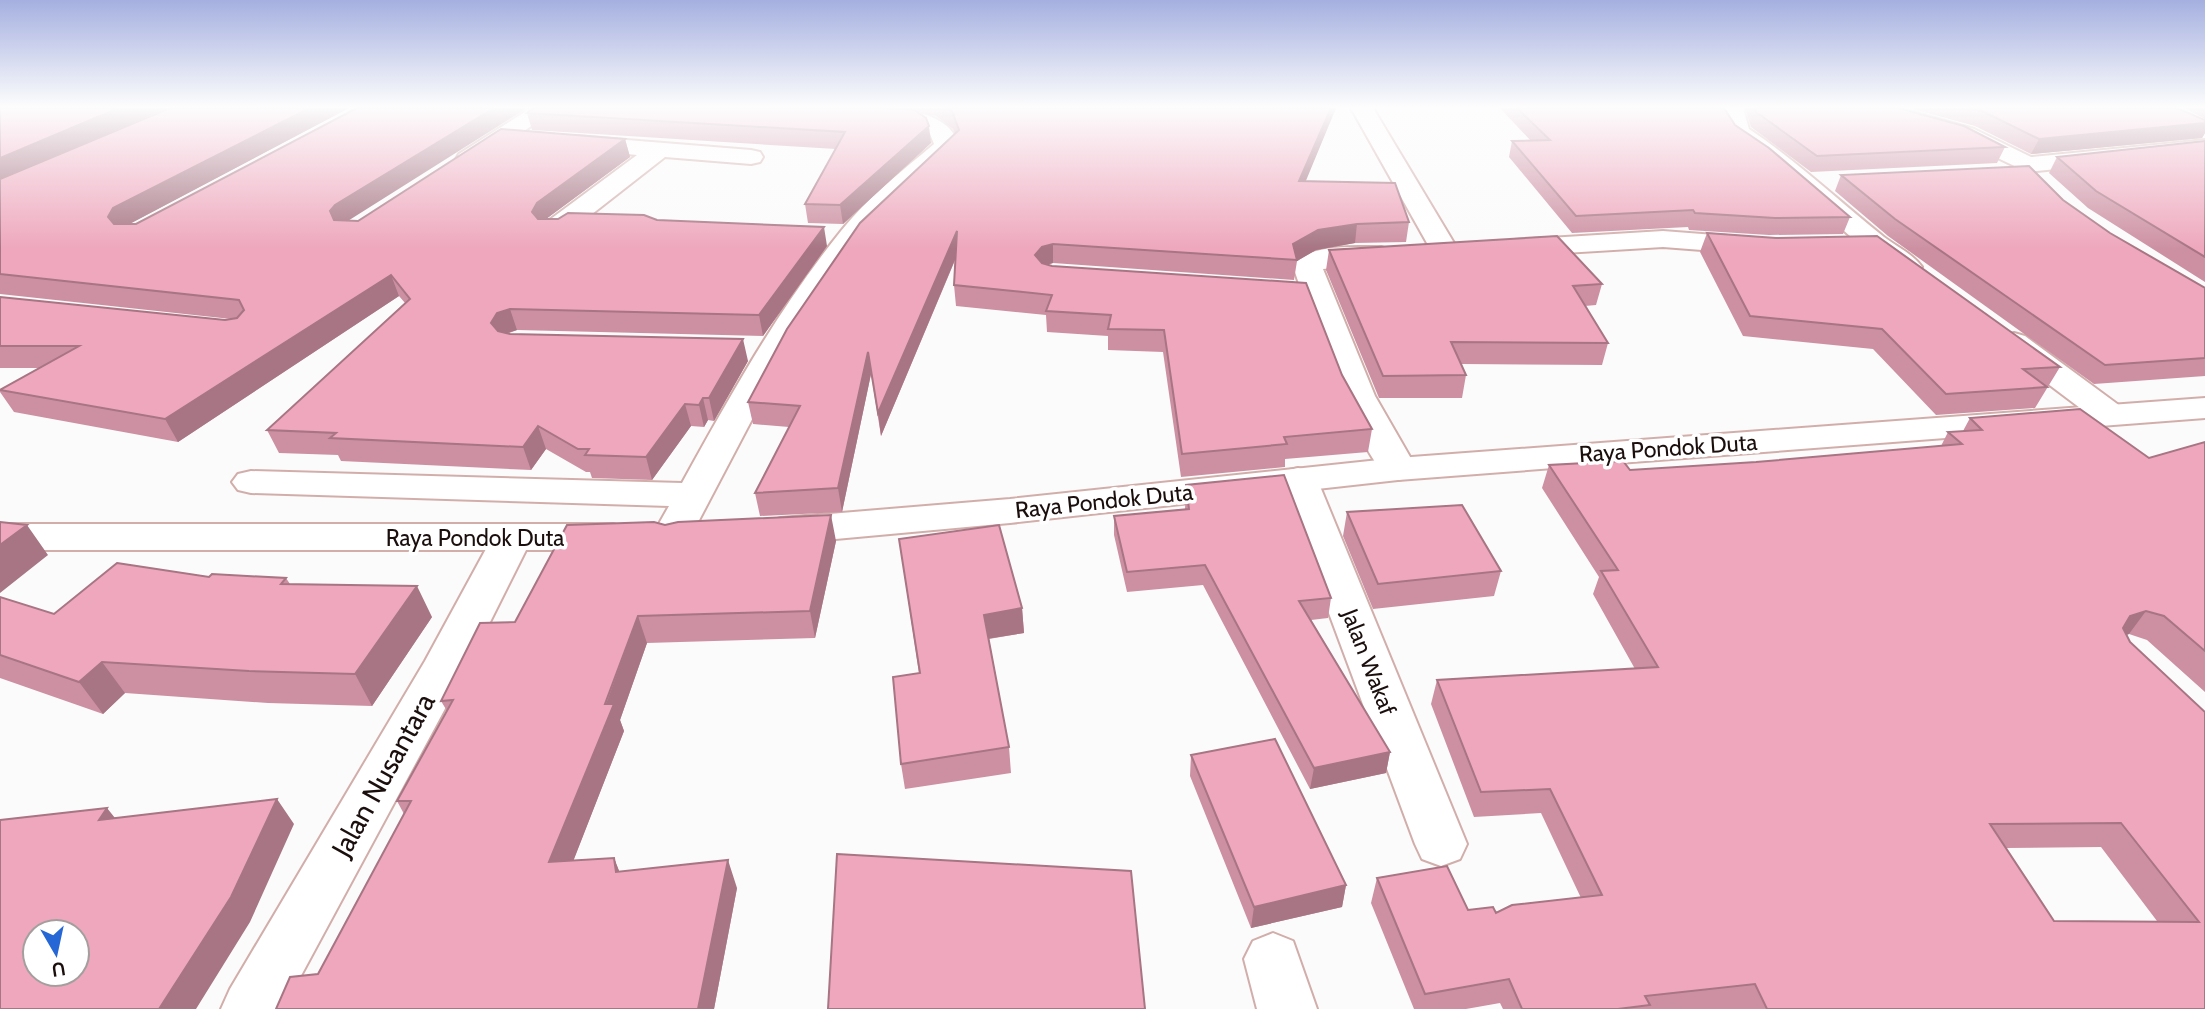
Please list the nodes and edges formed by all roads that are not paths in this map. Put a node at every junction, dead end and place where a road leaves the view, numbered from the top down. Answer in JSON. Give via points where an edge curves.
{"nodes":[{"id":1,"x":474,"y":155,"type":"edge"},
{"id":2,"x":652,"y":155,"type":"edge"},
{"id":3,"x":726,"y":155,"type":"edge"},
{"id":4,"x":936,"y":155,"type":"edge"},
{"id":5,"x":1390,"y":155,"type":"edge"},
{"id":6,"x":1768,"y":155,"type":"edge"},
{"id":7,"x":2005,"y":155,"type":"edge"},
{"id":8,"x":2136,"y":155,"type":"edge"},
{"id":9,"x":751,"y":157,"type":"dead end"},
{"id":10,"x":2027,"y":168,"type":"junction"},
{"id":11,"x":445,"y":174,"type":"edge"},
{"id":12,"x":1986,"y":174,"type":"edge"},
{"id":13,"x":1846,"y":181,"type":"edge"},
{"id":14,"x":1805,"y":183,"type":"junction"},
{"id":15,"x":2050,"y":192,"type":"edge"},
{"id":16,"x":554,"y":230,"type":"edge"},
{"id":17,"x":1876,"y":244,"type":"junction"},
{"id":18,"x":1836,"y":245,"type":"edge"},
{"id":19,"x":1782,"y":246,"type":"edge"},
{"id":20,"x":1447,"y":252,"type":"junction"},
{"id":21,"x":1932,"y":283,"type":"edge"},
{"id":22,"x":1987,"y":322,"type":"edge"},
{"id":23,"x":2205,"y":408,"type":"edge"},
{"id":24,"x":2108,"y":413,"type":"junction"},
{"id":25,"x":1398,"y":469,"type":"junction"},
{"id":26,"x":1298,"y":479,"type":"junction"},
{"id":27,"x":251,"y":482,"type":"dead end"},
{"id":28,"x":694,"y":495,"type":"junction"},
{"id":29,"x":749,"y":532,"type":"edge"},
{"id":30,"x":710,"y":534,"type":"edge"},
{"id":31,"x":671,"y":536,"type":"junction"},
{"id":32,"x":0,"y":537,"type":"edge"},
{"id":33,"x":512,"y":538,"type":"junction"},
{"id":34,"x":1441,"y":844,"type":"dead end"},
{"id":35,"x":251,"y":1009,"type":"edge"}],
"edges":[{"from":1,"to":11,"type":"street"},
{"from":2,"to":16,"type":"street"},
{"from":3,"to":9,"type":"street"},
{"from":4,"to":28,"type":"street","via":[[838,236],[760,349]]},
{"from":5,"to":20,"type":"street"},
{"from":6,"to":14,"type":"street"},
{"from":7,"to":10,"type":"street"},
{"from":8,"to":10,"type":"street"},
{"from":10,"to":12,"type":"street"},
{"from":10,"to":15,"type":"street"},
{"from":13,"to":14,"type":"street"},
{"from":14,"to":17,"type":"street"},
{"from":17,"to":18,"type":"street"},
{"from":17,"to":21,"type":"street"},
{"from":19,"to":20,"type":"street","via":[[1662,239]]},
{"from":20,"to":25,"type":"street","via":[[1317,260],[1307,266],[1304,292]]},
{"from":22,"to":24,"type":"street"},
{"from":23,"to":24,"type":"street","name":"Raya Pondok Duta"},
{"from":24,"to":25,"type":"street","name":"Raya Pondok Duta"},
{"from":25,"to":26,"type":"street","name":"Raya Pondok Duta"},
{"from":26,"to":29,"type":"street","name":"Raya Pondok Duta","via":[[1010,511]]},
{"from":26,"to":34,"type":"street","name":"Jalan Wakaf"},
{"from":27,"to":28,"type":"street"},
{"from":28,"to":31,"type":"street"},
{"from":30,"to":31,"type":"street","name":"Raya Pondok Duta"},
{"from":31,"to":33,"type":"street","name":"Raya Pondok Duta"},
{"from":32,"to":33,"type":"street","name":"Raya Pondok Duta"},
{"from":33,"to":35,"type":"street","name":"Jalan Nusantara"}]}
